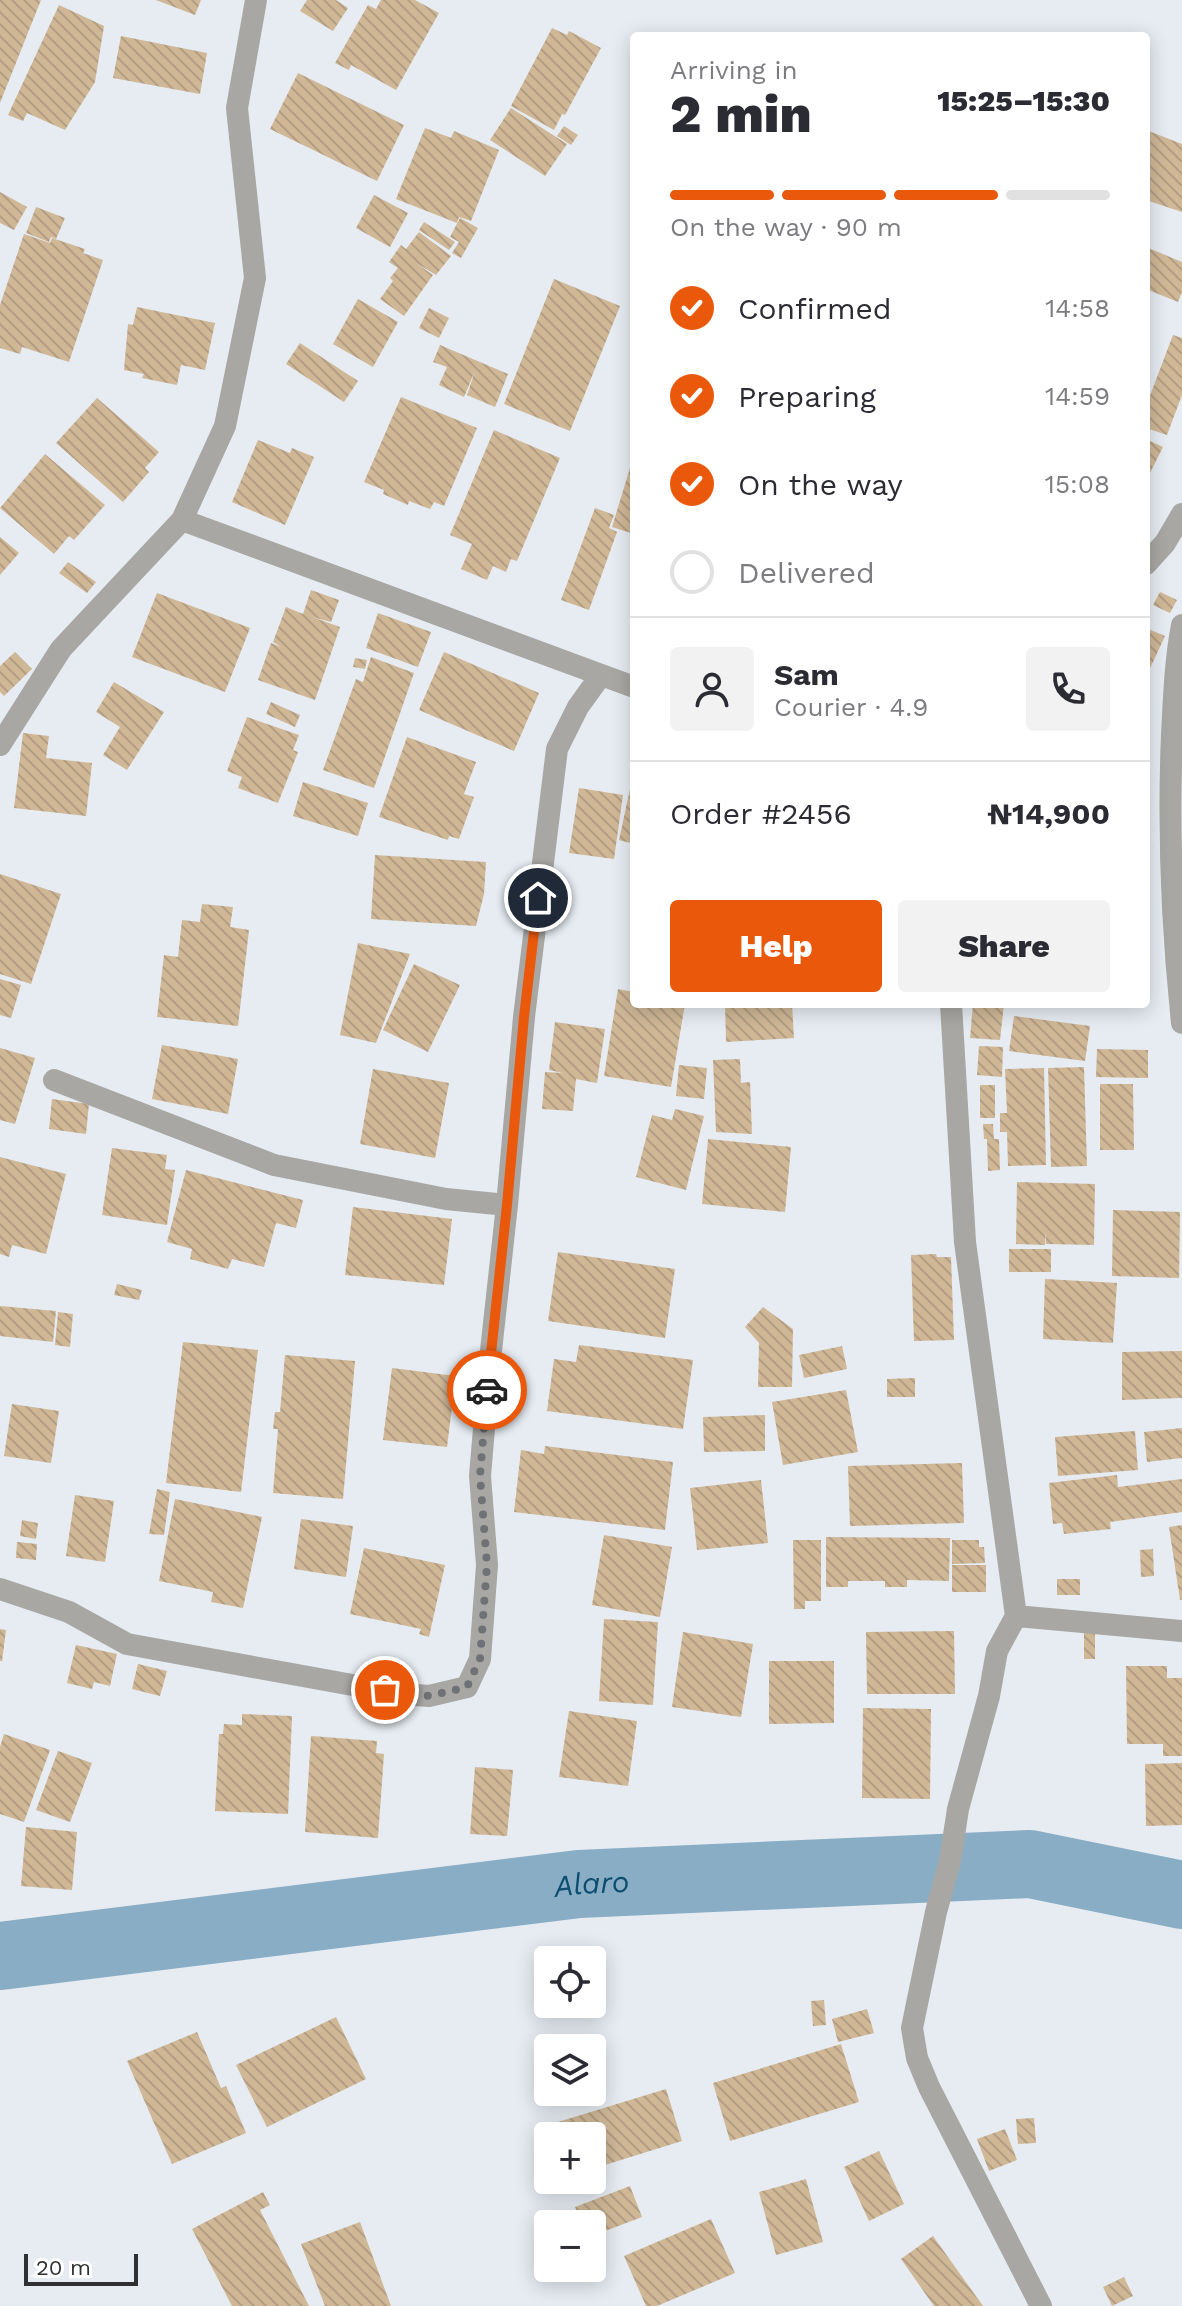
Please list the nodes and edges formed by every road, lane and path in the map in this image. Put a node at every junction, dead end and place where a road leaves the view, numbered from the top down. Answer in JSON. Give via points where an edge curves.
{"nodes":[{"id":1,"x":256,"y":0,"type":"edge"},
{"id":2,"x":1182,"y":514,"type":"edge"},
{"id":3,"x":182,"y":520,"type":"junction"},
{"id":4,"x":1150,"y":560,"type":"edge"},
{"id":5,"x":1182,"y":625,"type":"edge"},
{"id":6,"x":601,"y":675,"type":"junction"},
{"id":7,"x":630,"y":686,"type":"edge"},
{"id":8,"x":0,"y":745,"type":"edge"},
{"id":9,"x":951,"y":1008,"type":"edge"},
{"id":10,"x":1182,"y":1023,"type":"edge"},
{"id":11,"x":54,"y":1080,"type":"dead end"},
{"id":12,"x":507,"y":1205,"type":"junction"},
{"id":13,"x":0,"y":1589,"type":"edge"},
{"id":14,"x":1016,"y":1616,"type":"junction"},
{"id":15,"x":1182,"y":1631,"type":"edge"},
{"id":16,"x":1041,"y":2306,"type":"edge"}],
"edges":[{"from":1,"to":3,"type":"street","via":[[237,108],[255,278],[225,426]]},
{"from":2,"to":4,"type":"street"},
{"from":3,"to":6,"type":"street"},
{"from":3,"to":8,"type":"street","via":[[61,649]]},
{"from":5,"to":10,"type":"street","via":[[1169,805]]},
{"from":6,"to":7,"type":"street"},
{"from":6,"to":12,"type":"street","via":[[557,749]]},
{"from":9,"to":14,"type":"street","via":[[965,1242]]},
{"from":11,"to":12,"type":"street","via":[[274,1165],[446,1199]]},
{"from":12,"to":13,"type":"street","via":[[480,1476],[487,1565],[480,1659],[467,1687],[429,1696],[402,1694],[127,1644],[69,1612]]},
{"from":14,"to":15,"type":"street"},
{"from":14,"to":16,"type":"street","via":[[997,1651],[958,1809],[915,2006],[913,2044],[929,2087]]}]}
